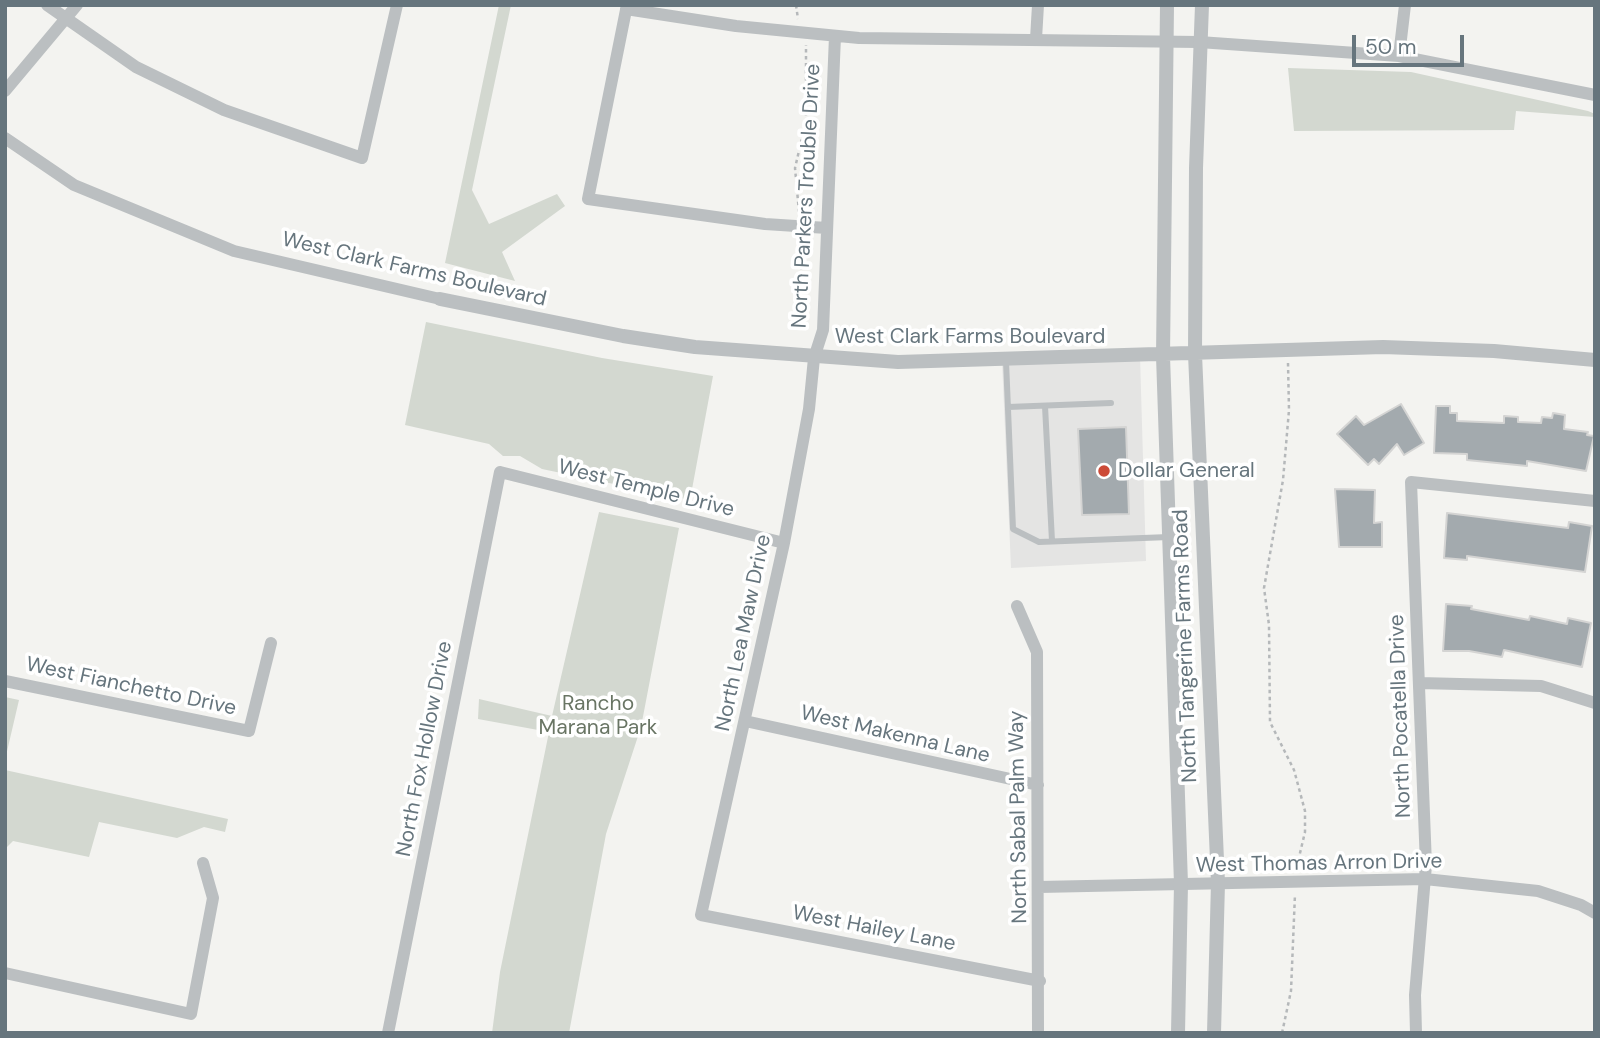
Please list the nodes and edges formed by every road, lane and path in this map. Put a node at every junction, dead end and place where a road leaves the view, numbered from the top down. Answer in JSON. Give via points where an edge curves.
{"nodes":[{"id":1,"x":47,"y":5,"type":"edge"},
{"id":2,"x":76,"y":5,"type":"edge"},
{"id":3,"x":397,"y":5,"type":"edge"},
{"id":4,"x":796,"y":5,"type":"edge"},
{"id":5,"x":1038,"y":5,"type":"edge"},
{"id":6,"x":1167,"y":5,"type":"edge"},
{"id":7,"x":1202,"y":5,"type":"edge"},
{"id":8,"x":1405,"y":5,"type":"edge"},
{"id":9,"x":627,"y":7,"type":"edge"},
{"id":10,"x":65,"y":19,"type":"junction"},
{"id":11,"x":802,"y":32,"type":"junction"},
{"id":12,"x":835,"y":36,"type":"junction"},
{"id":13,"x":1036,"y":39,"type":"junction"},
{"id":14,"x":1165,"y":41,"type":"junction"},
{"id":15,"x":1199,"y":42,"type":"junction"},
{"id":16,"x":1399,"y":56,"type":"junction"},
{"id":17,"x":5,"y":91,"type":"edge"},
{"id":18,"x":1595,"y":95,"type":"edge"},
{"id":19,"x":5,"y":138,"type":"edge"},
{"id":20,"x":801,"y":226,"type":"junction"},
{"id":21,"x":827,"y":228,"type":"junction"},
{"id":22,"x":440,"y":299,"type":"joint"},
{"id":23,"x":795,"y":324,"type":"dead end"},
{"id":24,"x":1288,"y":349,"type":"junction"},
{"id":25,"x":1195,"y":354,"type":"junction"},
{"id":26,"x":1163,"y":356,"type":"junction"},
{"id":27,"x":814,"y":358,"type":"junction"},
{"id":28,"x":1006,"y":360,"type":"junction"},
{"id":29,"x":1595,"y":360,"type":"edge"},
{"id":30,"x":1111,"y":403,"type":"dead end"},
{"id":31,"x":1045,"y":406,"type":"junction"},
{"id":32,"x":1008,"y":407,"type":"junction"},
{"id":33,"x":500,"y":472,"type":"joint"},
{"id":34,"x":1595,"y":501,"type":"edge"},
{"id":35,"x":1169,"y":537,"type":"junction"},
{"id":36,"x":1052,"y":541,"type":"junction"},
{"id":37,"x":784,"y":543,"type":"junction"},
{"id":38,"x":1017,"y":606,"type":"dead end"},
{"id":39,"x":271,"y":643,"type":"dead end"},
{"id":40,"x":5,"y":681,"type":"edge"},
{"id":41,"x":1419,"y":682,"type":"junction"},
{"id":42,"x":1595,"y":703,"type":"edge"},
{"id":43,"x":745,"y":721,"type":"junction"},
{"id":44,"x":1038,"y":785,"type":"junction"},
{"id":45,"x":202,"y":863,"type":"dead end"},
{"id":46,"x":1425,"y":879,"type":"junction"},
{"id":47,"x":1295,"y":881,"type":"junction"},
{"id":48,"x":1218,"y":883,"type":"junction"},
{"id":49,"x":1181,"y":884,"type":"junction"},
{"id":50,"x":1039,"y":887,"type":"junction"},
{"id":51,"x":1595,"y":913,"type":"edge"},
{"id":52,"x":701,"y":915,"type":"joint"},
{"id":53,"x":5,"y":973,"type":"edge"},
{"id":54,"x":1040,"y":981,"type":"junction"},
{"id":55,"x":388,"y":1033,"type":"edge"},
{"id":56,"x":1038,"y":1033,"type":"edge"},
{"id":57,"x":1178,"y":1033,"type":"edge"},
{"id":58,"x":1214,"y":1033,"type":"edge"},
{"id":59,"x":1282,"y":1033,"type":"edge"},
{"id":60,"x":1416,"y":1033,"type":"edge"}],
"edges":[{"from":1,"to":10,"type":"street"},
{"from":2,"to":10,"type":"street"},
{"from":3,"to":10,"type":"street","via":[[362,158],[225,110],[136,67]]},
{"from":4,"to":11,"type":"path"},
{"from":5,"to":13,"type":"street"},
{"from":6,"to":14,"type":"street","name":"North Tangerine Farms Road"},
{"from":7,"to":15,"type":"street","name":"North Tangerine Farms Road"},
{"from":8,"to":16,"type":"street"},
{"from":9,"to":11,"type":"street"},
{"from":9,"to":20,"type":"street","via":[[588,199]]},
{"from":10,"to":17,"type":"street"},
{"from":11,"to":12,"type":"street"},
{"from":11,"to":20,"type":"path","via":[[806,121],[795,168]]},
{"from":12,"to":13,"type":"street"},
{"from":12,"to":21,"type":"street","name":"North Parkers Trouble Drive"},
{"from":13,"to":14,"type":"street"},
{"from":14,"to":15,"type":"street"},
{"from":14,"to":26,"type":"street","name":"North Tangerine Farms Road"},
{"from":15,"to":16,"type":"street"},
{"from":15,"to":25,"type":"street","name":"North Tangerine Farms Road"},
{"from":16,"to":18,"type":"street"},
{"from":19,"to":22,"type":"street","name":"West Clark Farms Boulevard","via":[[74,185],[234,251]]},
{"from":20,"to":21,"type":"street"},
{"from":20,"to":23,"type":"path","via":[[803,252]]},
{"from":21,"to":27,"type":"street","name":"North Parkers Trouble Drive","via":[[823,330]]},
{"from":22,"to":27,"type":"street","name":"West Clark Farms Boulevard","via":[[660,342]]},
{"from":24,"to":25,"type":"street","name":"West Clark Farms Boulevard"},
{"from":24,"to":29,"type":"street","name":"West Clark Farms Boulevard","via":[[1438,348]]},
{"from":24,"to":47,"type":"path","via":[[1283,480],[1264,588],[1270,722],[1298,781],[1305,811]]},
{"from":25,"to":26,"type":"street","name":"West Clark Farms Boulevard"},
{"from":25,"to":48,"type":"street","name":"North Tangerine Farms Road"},
{"from":26,"to":28,"type":"street","name":"West Clark Farms Boulevard"},
{"from":26,"to":35,"type":"street","name":"North Tangerine Farms Road"},
{"from":27,"to":28,"type":"street","name":"West Clark Farms Boulevard"},
{"from":27,"to":37,"type":"street","name":"North Lea Maw Drive"},
{"from":28,"to":32,"type":"lane"},
{"from":30,"to":31,"type":"lane"},
{"from":31,"to":32,"type":"lane"},
{"from":31,"to":36,"type":"lane"},
{"from":32,"to":36,"type":"lane","via":[[1013,529],[1039,542]]},
{"from":33,"to":37,"type":"street","name":"West Temple Drive"},
{"from":33,"to":55,"type":"street","name":"North Fox Hollow Drive"},
{"from":34,"to":41,"type":"street","name":"North Pocatella Drive","via":[[1411,482]]},
{"from":35,"to":36,"type":"lane"},
{"from":35,"to":49,"type":"street","name":"North Tangerine Farms Road"},
{"from":37,"to":43,"type":"street","name":"North Lea Maw Drive"},
{"from":38,"to":44,"type":"street","name":"North Sabal Palm Way","via":[[1037,652]]},
{"from":39,"to":40,"type":"street","name":"West Fianchetto Drive","via":[[249,731]]},
{"from":41,"to":42,"type":"street","via":[[1541,687]]},
{"from":41,"to":46,"type":"street","name":"North Pocatella Drive"},
{"from":43,"to":44,"type":"street","name":"West Makenna Lane"},
{"from":43,"to":52,"type":"street","name":"North Lea Maw Drive"},
{"from":44,"to":50,"type":"street","name":"North Sabal Palm Way"},
{"from":45,"to":53,"type":"street","via":[[213,898],[191,1014]]},
{"from":46,"to":47,"type":"street","name":"West Thomas Arron Drive"},
{"from":46,"to":51,"type":"street","name":"West Thomas Arron Drive","via":[[1538,891]]},
{"from":46,"to":60,"type":"street","name":"North Pocatella Drive"},
{"from":47,"to":48,"type":"street","name":"West Thomas Arron Drive"},
{"from":47,"to":59,"type":"path","via":[[1291,991]]},
{"from":48,"to":49,"type":"street","name":"West Thomas Arron Drive"},
{"from":48,"to":58,"type":"street","name":"North Tangerine Farms Road"},
{"from":49,"to":50,"type":"street","name":"West Thomas Arron Drive"},
{"from":49,"to":57,"type":"street","name":"North Tangerine Farms Road"},
{"from":50,"to":54,"type":"street","name":"North Sabal Palm Way"},
{"from":52,"to":54,"type":"street","name":"West Hailey Lane"},
{"from":54,"to":56,"type":"street","name":"North Sabal Palm Way"}]}
